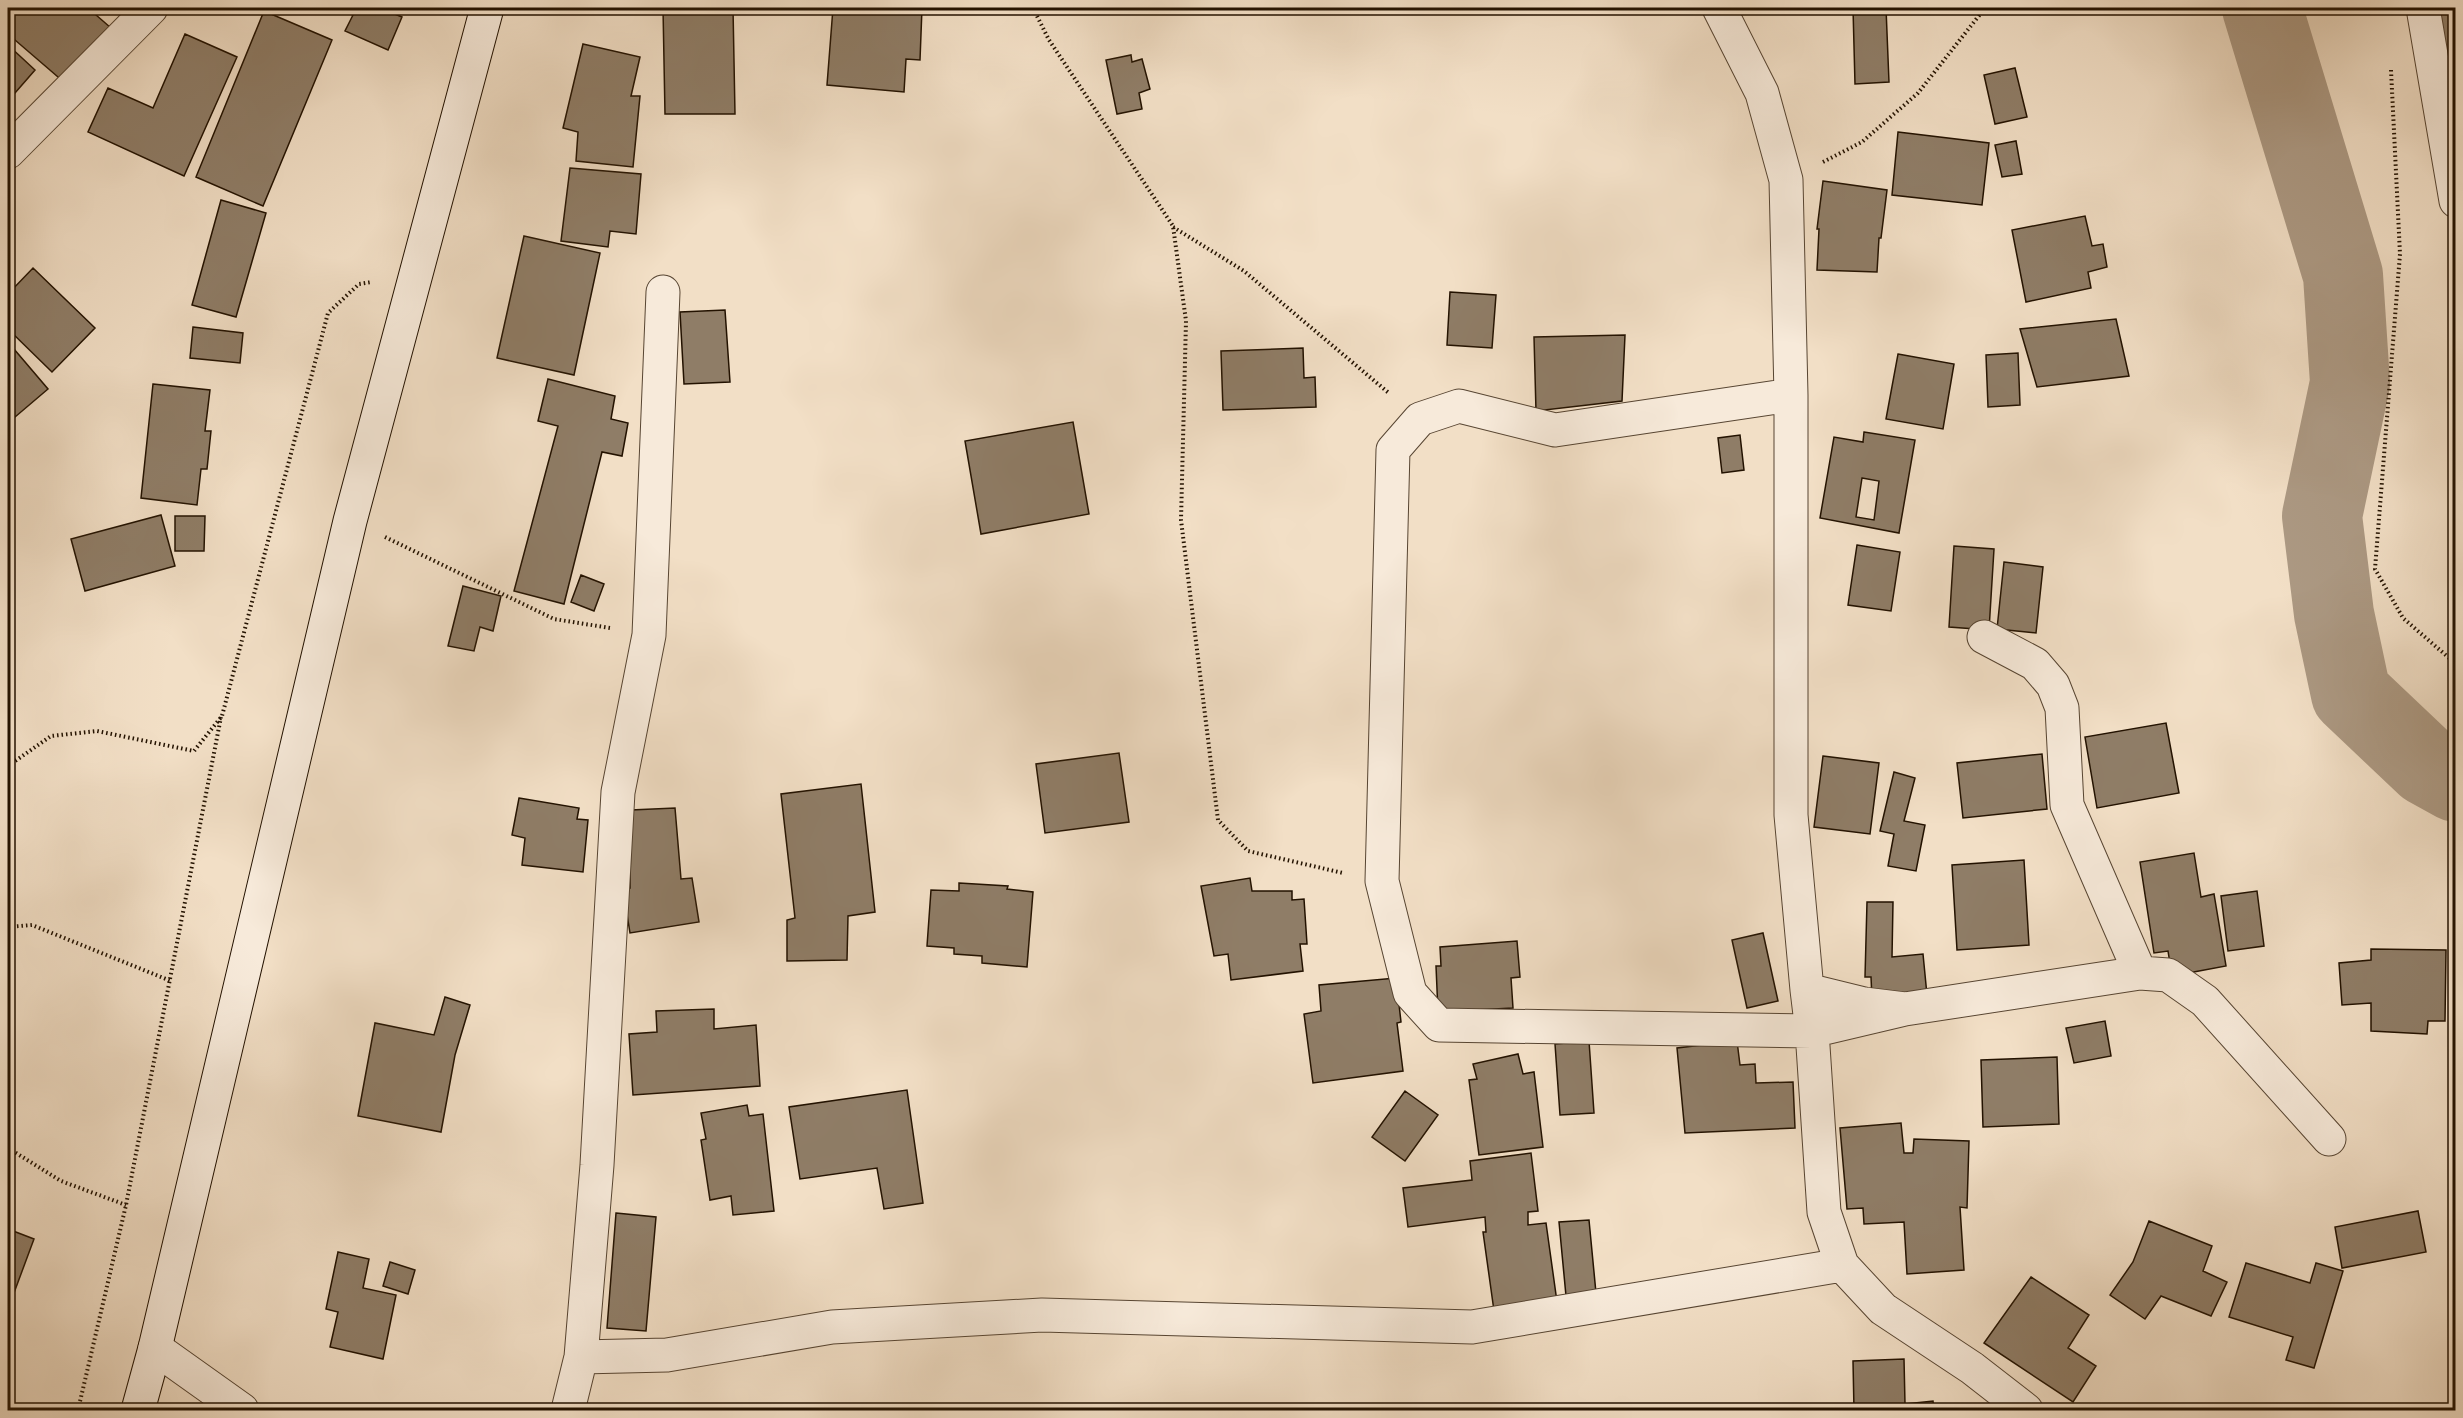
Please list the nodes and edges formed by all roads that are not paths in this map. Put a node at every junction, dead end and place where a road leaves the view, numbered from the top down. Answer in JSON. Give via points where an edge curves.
{"nodes":[{"id":1,"x":151,"y":8,"type":"edge"},
{"id":2,"x":487,"y":8,"type":"edge"},
{"id":3,"x":1719,"y":8,"type":"edge"},
{"id":4,"x":2423,"y":8,"type":"edge"},
{"id":5,"x":8,"y":152,"type":"edge"},
{"id":6,"x":2456,"y":201,"type":"edge"},
{"id":7,"x":663,"y":291,"type":"dead end"},
{"id":8,"x":1791,"y":395,"type":"junction"},
{"id":9,"x":1984,"y":637,"type":"dead end"},
{"id":10,"x":2140,"y":973,"type":"junction"},
{"id":11,"x":1807,"y":990,"type":"junction"},
{"id":12,"x":1905,"y":1010,"type":"junction"},
{"id":13,"x":1812,"y":1031,"type":"junction"},
{"id":14,"x":2329,"y":1138,"type":"dead end"},
{"id":15,"x":1842,"y":1264,"type":"junction"},
{"id":16,"x":155,"y":1348,"type":"junction"},
{"id":17,"x":581,"y":1357,"type":"junction"},
{"id":18,"x":138,"y":1410,"type":"edge"},
{"id":19,"x":242,"y":1410,"type":"edge"},
{"id":20,"x":568,"y":1410,"type":"edge"},
{"id":21,"x":2026,"y":1410,"type":"edge"}],
"edges":[{"from":1,"to":5,"type":"street"},
{"from":2,"to":16,"type":"street","via":[[350,521]]},
{"from":3,"to":8,"type":"street","via":[[1762,93],[1786,180]]},
{"from":4,"to":6,"type":"street"},
{"from":7,"to":17,"type":"street","via":[[649,635],[618,792],[597,1166]]},
{"from":8,"to":11,"type":"street","via":[[1791,815]]},
{"from":8,"to":13,"type":"street","via":[[1555,430],[1459,406],[1420,419],[1393,450],[1382,881],[1410,993],[1439,1026]]},
{"from":9,"to":10,"type":"street","via":[[2035,664],[2053,685],[2062,708],[2067,805]]},
{"from":10,"to":12,"type":"street"},
{"from":10,"to":14,"type":"street","via":[[2168,975],[2205,1001]]},
{"from":11,"to":12,"type":"street"},
{"from":11,"to":13,"type":"street"},
{"from":12,"to":13,"type":"street"},
{"from":13,"to":15,"type":"street","via":[[1824,1212]]},
{"from":15,"to":17,"type":"street","via":[[1472,1328],[1042,1315],[832,1327],[667,1355]]},
{"from":15,"to":21,"type":"street","via":[[1883,1309],[1972,1368]]},
{"from":16,"to":18,"type":"street"},
{"from":16,"to":19,"type":"street"},
{"from":17,"to":20,"type":"street"}]}
